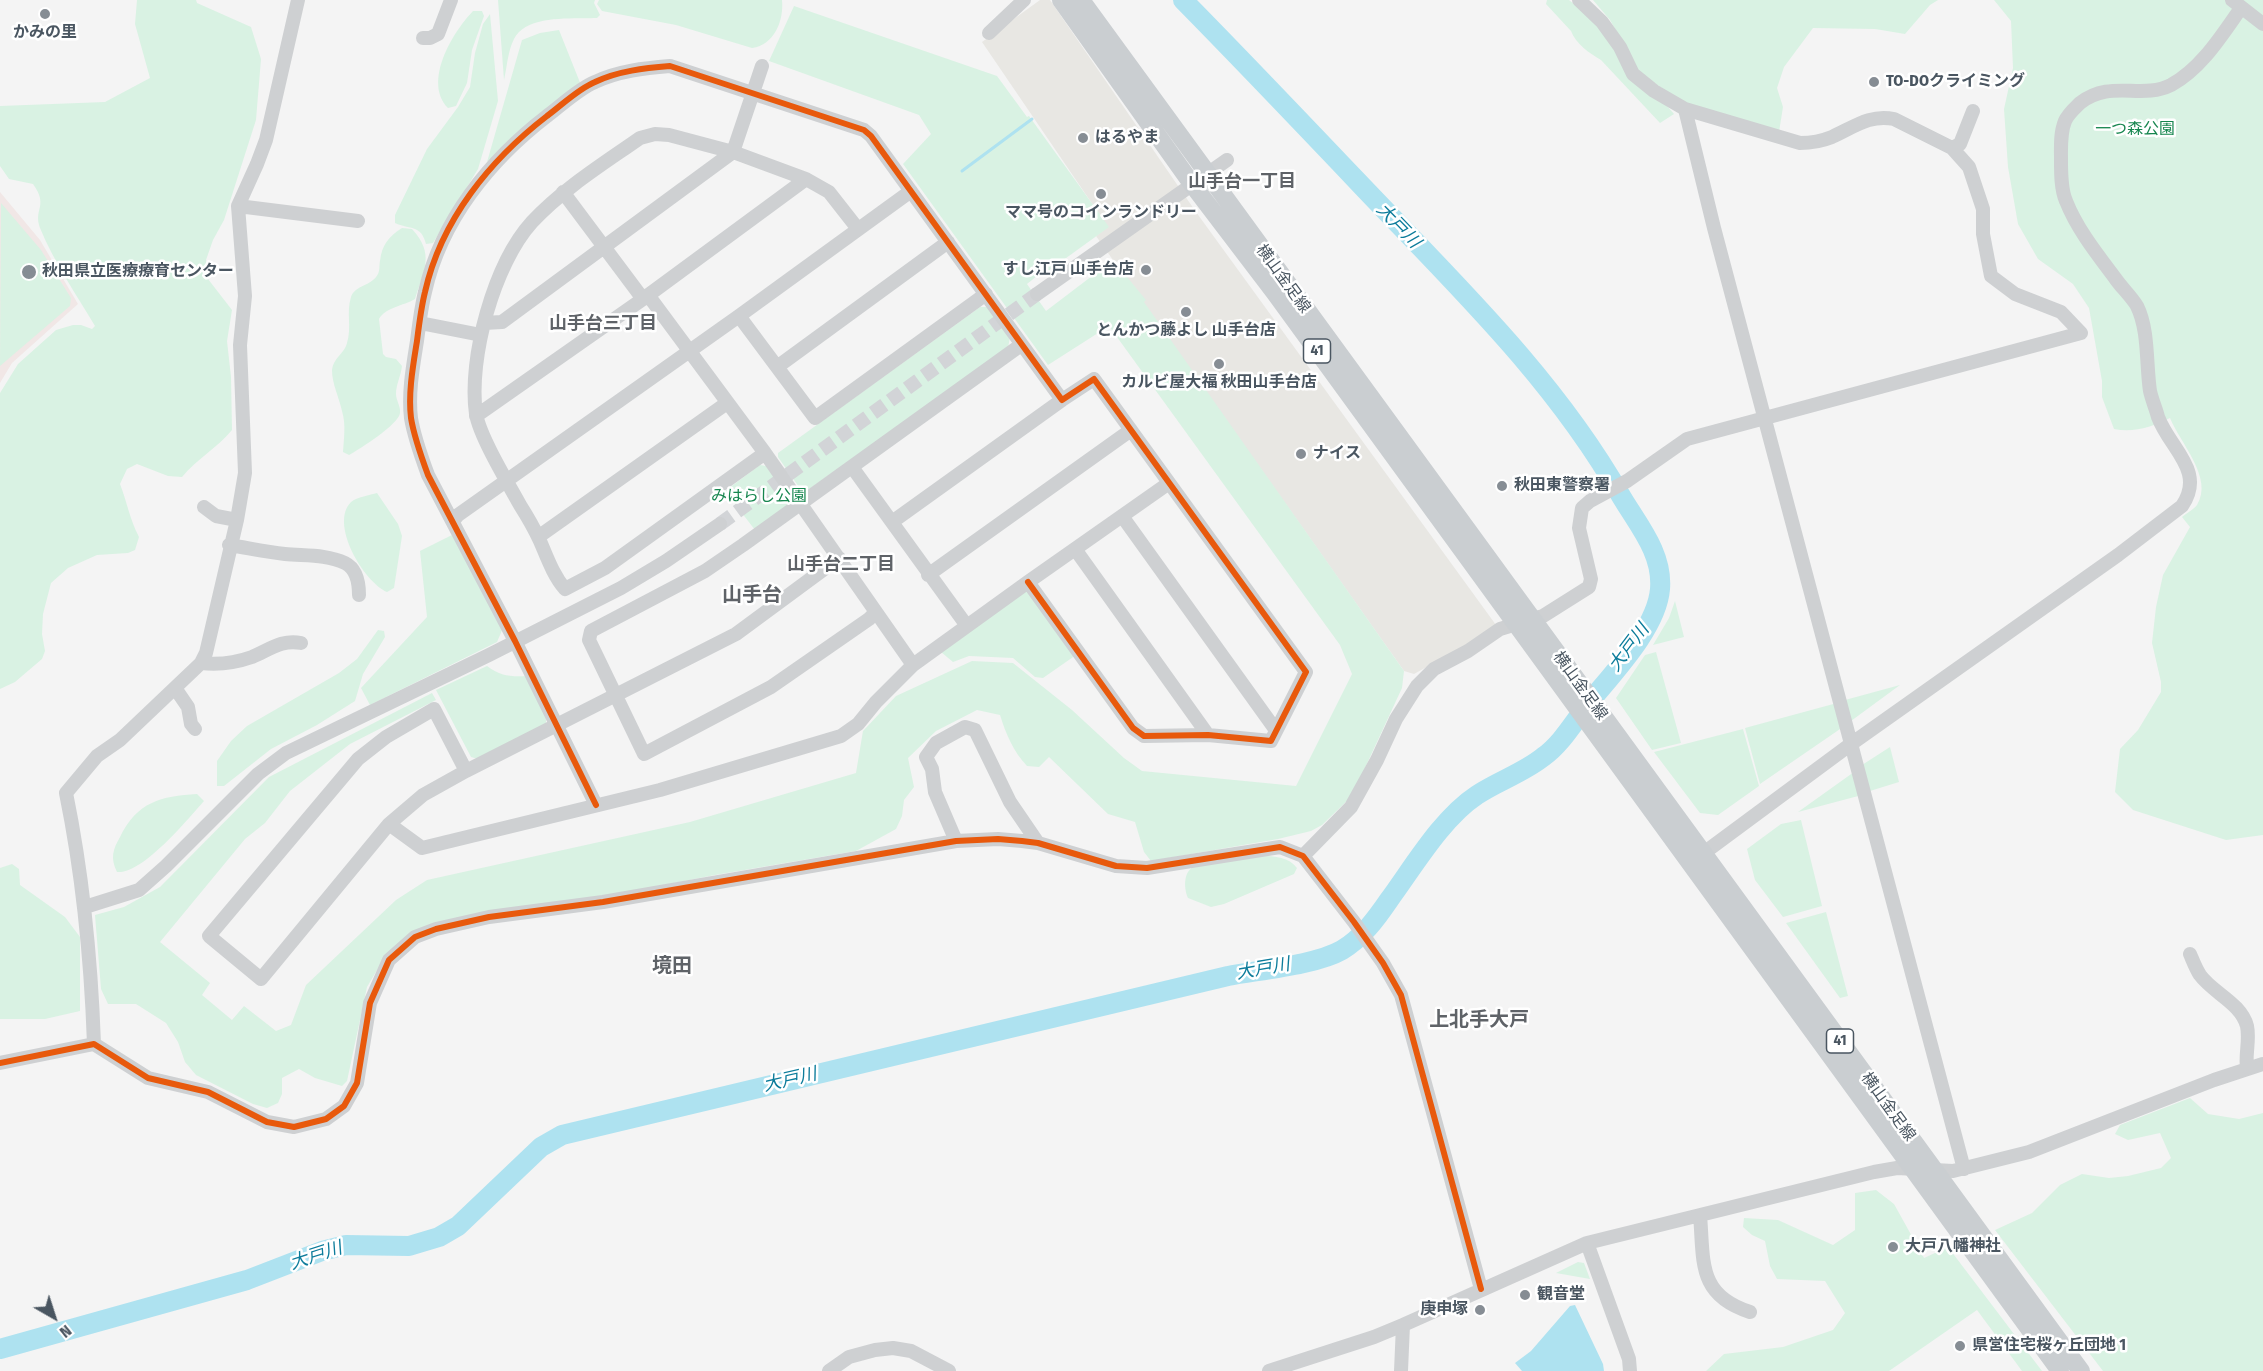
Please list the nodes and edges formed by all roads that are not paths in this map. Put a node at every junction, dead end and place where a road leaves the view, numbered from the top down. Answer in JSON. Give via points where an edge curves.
{"nodes":[{"id":1,"x":298,"y":0,"type":"edge"},
{"id":2,"x":451,"y":0,"type":"edge"},
{"id":3,"x":1024,"y":0,"type":"edge"},
{"id":4,"x":1061,"y":0,"type":"edge"},
{"id":5,"x":1081,"y":0,"type":"edge"},
{"id":6,"x":1579,"y":0,"type":"edge"},
{"id":7,"x":2237,"y":4,"type":"edge"},
{"id":8,"x":2263,"y":24,"type":"edge"},
{"id":9,"x":989,"y":33,"type":"dead end"},
{"id":10,"x":423,"y":38,"type":"dead end"},
{"id":11,"x":762,"y":66,"type":"dead end"},
{"id":12,"x":752,"y":93,"type":"junction"},
{"id":13,"x":1685,"y":109,"type":"junction"},
{"id":14,"x":1972,"y":111,"type":"dead end"},
{"id":15,"x":1952,"y":148,"type":"junction"},
{"id":16,"x":733,"y":152,"type":"junction"},
{"id":17,"x":1227,"y":160,"type":"dead end"},
{"id":18,"x":806,"y":179,"type":"junction"},
{"id":19,"x":1199,"y":179,"type":"junction"},
{"id":20,"x":911,"y":191,"type":"junction"},
{"id":21,"x":563,"y":192,"type":"junction"},
{"id":22,"x":238,"y":206,"type":"junction"},
{"id":23,"x":358,"y":221,"type":"dead end"},
{"id":24,"x":858,"y":229,"type":"junction"},
{"id":25,"x":948,"y":242,"type":"junction"},
{"id":26,"x":604,"y":247,"type":"junction"},
{"id":27,"x":986,"y":294,"type":"junction"},
{"id":28,"x":1037,"y":294,"type":"tunnel mouth"},
{"id":29,"x":645,"y":297,"type":"junction"},
{"id":30,"x":739,"y":316,"type":"junction"},
{"id":31,"x":420,"y":322,"type":"junction"},
{"id":32,"x":483,"y":329,"type":"junction"},
{"id":33,"x":1021,"y":345,"type":"junction"},
{"id":34,"x":689,"y":350,"type":"junction"},
{"id":35,"x":777,"y":367,"type":"junction"},
{"id":36,"x":1062,"y":400,"type":"junction"},
{"id":37,"x":727,"y":403,"type":"junction"},
{"id":38,"x":476,"y":416,"type":"junction"},
{"id":39,"x":1765,"y":416,"type":"junction"},
{"id":40,"x":1131,"y":430,"type":"junction"},
{"id":41,"x":765,"y":453,"type":"junction"},
{"id":42,"x":852,"y":467,"type":"junction"},
{"id":43,"x":507,"y":480,"type":"junction"},
{"id":44,"x":1169,"y":483,"type":"junction"},
{"id":45,"x":800,"y":504,"type":"junction"},
{"id":46,"x":204,"y":507,"type":"dead end"},
{"id":47,"x":1122,"y":516,"type":"junction"},
{"id":48,"x":237,"y":520,"type":"junction"},
{"id":49,"x":453,"y":521,"type":"junction"},
{"id":50,"x":892,"y":522,"type":"junction"},
{"id":51,"x":720,"y":524,"type":"tunnel mouth"},
{"id":52,"x":538,"y":537,"type":"junction"},
{"id":53,"x":229,"y":545,"type":"junction"},
{"id":54,"x":1075,"y":549,"type":"junction"},
{"id":55,"x":839,"y":558,"type":"junction"},
{"id":56,"x":928,"y":575,"type":"junction"},
{"id":57,"x":1028,"y":582,"type":"junction"},
{"id":58,"x":359,"y":595,"type":"dead end"},
{"id":59,"x":876,"y":612,"type":"junction"},
{"id":60,"x":1524,"y":621,"type":"junction"},
{"id":61,"x":967,"y":626,"type":"junction"},
{"id":62,"x":515,"y":641,"type":"junction"},
{"id":63,"x":301,"y":643,"type":"dead end"},
{"id":64,"x":201,"y":663,"type":"junction"},
{"id":65,"x":913,"y":665,"type":"junction"},
{"id":66,"x":175,"y":688,"type":"junction"},
{"id":67,"x":616,"y":696,"type":"junction"},
{"id":68,"x":556,"y":726,"type":"junction"},
{"id":69,"x":195,"y":729,"type":"dead end"},
{"id":70,"x":1275,"y":729,"type":"junction"},
{"id":71,"x":1208,"y":735,"type":"junction"},
{"id":72,"x":1851,"y":744,"type":"junction"},
{"id":73,"x":466,"y":771,"type":"junction"},
{"id":74,"x":596,"y":806,"type":"junction"},
{"id":75,"x":389,"y":824,"type":"junction"},
{"id":76,"x":956,"y":841,"type":"junction"},
{"id":77,"x":1038,"y":843,"type":"junction"},
{"id":78,"x":1303,"y":856,"type":"junction"},
{"id":79,"x":1697,"y":858,"type":"junction"},
{"id":80,"x":85,"y":907,"type":"junction"},
{"id":81,"x":2190,"y":954,"type":"dead end"},
{"id":82,"x":94,"y":1044,"type":"junction"},
{"id":83,"x":0,"y":1063,"type":"edge"},
{"id":84,"x":2263,"y":1064,"type":"edge"},
{"id":85,"x":2247,"y":1068,"type":"junction"},
{"id":86,"x":1912,"y":1169,"type":"junction"},
{"id":87,"x":1964,"y":1169,"type":"junction"},
{"id":88,"x":1936,"y":1172,"type":"junction"},
{"id":89,"x":1700,"y":1215,"type":"junction"},
{"id":90,"x":1587,"y":1243,"type":"junction"},
{"id":91,"x":1481,"y":1289,"type":"junction"},
{"id":92,"x":1750,"y":1312,"type":"dead end"},
{"id":93,"x":1403,"y":1325,"type":"junction"},
{"id":94,"x":829,"y":1371,"type":"edge"},
{"id":95,"x":949,"y":1371,"type":"edge"},
{"id":96,"x":1269,"y":1371,"type":"edge"},
{"id":97,"x":1401,"y":1371,"type":"edge"},
{"id":98,"x":1630,"y":1371,"type":"edge"},
{"id":99,"x":2060,"y":1371,"type":"edge"},
{"id":100,"x":2081,"y":1371,"type":"edge"}],
"edges":[{"from":1,"to":22,"type":"street","via":[[266,140]]},
{"from":2,"to":10,"type":"street","via":[[438,34]]},
{"from":3,"to":9,"type":"street"},
{"from":4,"to":19,"type":"main road","name":"横山金足線","number":"41"},
{"from":5,"to":19,"type":"main road","name":"横山金足線","number":"41"},
{"from":6,"to":13,"type":"street","via":[[1602,22],[1633,74]]},
{"from":7,"to":8,"type":"street"},
{"from":7,"to":72,"type":"street","via":[[2209,52],[2180,80],[2157,89],[2104,90],[2090,96],[2066,120],[2061,139],[2065,200],[2082,232],[2137,307],[2151,392],[2166,435],[2189,469],[2188,497],[2182,506],[2118,555]]},
{"from":11,"to":12,"type":"street"},
{"from":12,"to":16,"type":"street"},
{"from":12,"to":20,"type":"street","via":[[864,130]]},
{"from":12,"to":31,"type":"street","via":[[670,66],[593,82],[524,134],[486,172],[444,237],[425,290]]},
{"from":13,"to":15,"type":"street","via":[[1800,143],[1832,137],[1871,118],[1884,117]]},
{"from":13,"to":39,"type":"street"},
{"from":14,"to":15,"type":"street","via":[[1960,144]]},
{"from":15,"to":39,"type":"street","via":[[1969,167],[1983,209],[1990,276],[2015,294],[2061,312],[2081,333]]},
{"from":16,"to":18,"type":"street"},
{"from":16,"to":21,"type":"street","via":[[655,134],[640,138]]},
{"from":16,"to":26,"type":"street"},
{"from":17,"to":19,"type":"street"},
{"from":18,"to":24,"type":"street","via":[[829,192]]},
{"from":18,"to":29,"type":"street"},
{"from":19,"to":28,"type":"street"},
{"from":19,"to":60,"type":"main road","name":"横山金足線","number":"41","via":[[1275,293]]},
{"from":20,"to":24,"type":"street"},
{"from":20,"to":25,"type":"street"},
{"from":21,"to":26,"type":"street"},
{"from":21,"to":32,"type":"street","via":[[518,240],[489,303]]},
{"from":22,"to":23,"type":"street"},
{"from":22,"to":48,"type":"street","via":[[245,310],[240,345],[245,473]]},
{"from":24,"to":30,"type":"street"},
{"from":25,"to":27,"type":"street"},
{"from":25,"to":35,"type":"street"},
{"from":26,"to":29,"type":"street"},
{"from":26,"to":32,"type":"street","via":[[502,322]]},
{"from":27,"to":33,"type":"street"},
{"from":27,"to":35,"type":"street","via":[[815,418]]},
{"from":29,"to":34,"type":"street"},
{"from":29,"to":38,"type":"street"},
{"from":30,"to":34,"type":"street"},
{"from":30,"to":35,"type":"street"},
{"from":31,"to":32,"type":"street"},
{"from":31,"to":49,"type":"street","via":[[411,377],[411,418],[428,475]]},
{"from":32,"to":38,"type":"street","via":[[475,372]]},
{"from":33,"to":36,"type":"street"},
{"from":33,"to":42,"type":"street"},
{"from":34,"to":37,"type":"street"},
{"from":34,"to":43,"type":"street"},
{"from":36,"to":40,"type":"street","via":[[1094,379]]},
{"from":36,"to":50,"type":"street"},
{"from":37,"to":41,"type":"street"},
{"from":37,"to":52,"type":"street"},
{"from":38,"to":43,"type":"street"},
{"from":39,"to":60,"type":"street","via":[[1687,439],[1624,483],[1590,501],[1582,508],[1578,528],[1591,579],[1589,587],[1543,616]]},
{"from":39,"to":72,"type":"street"},
{"from":40,"to":44,"type":"street"},
{"from":40,"to":56,"type":"street"},
{"from":41,"to":45,"type":"street"},
{"from":41,"to":52,"type":"street","via":[[605,568],[566,589]]},
{"from":42,"to":45,"type":"street"},
{"from":42,"to":50,"type":"street"},
{"from":43,"to":49,"type":"street"},
{"from":43,"to":52,"type":"street"},
{"from":44,"to":47,"type":"street"},
{"from":44,"to":70,"type":"street","via":[[1306,672]]},
{"from":45,"to":55,"type":"street"},
{"from":45,"to":67,"type":"street","via":[[705,571],[591,631],[590,640]]},
{"from":46,"to":48,"type":"street","via":[[216,516]]},
{"from":47,"to":54,"type":"street"},
{"from":47,"to":70,"type":"street"},
{"from":48,"to":53,"type":"street"},
{"from":49,"to":62,"type":"street"},
{"from":50,"to":56,"type":"street"},
{"from":51,"to":62,"type":"street","via":[[621,588]]},
{"from":53,"to":58,"type":"street","via":[[321,556],[346,563],[359,582]]},
{"from":53,"to":64,"type":"street"},
{"from":54,"to":57,"type":"street"},
{"from":54,"to":71,"type":"street"},
{"from":55,"to":59,"type":"street"},
{"from":55,"to":67,"type":"street","via":[[736,634]]},
{"from":56,"to":61,"type":"street"},
{"from":57,"to":61,"type":"street"},
{"from":57,"to":71,"type":"street","via":[[1133,728],[1144,735]]},
{"from":59,"to":65,"type":"street"},
{"from":59,"to":67,"type":"street","via":[[771,687],[645,754]]},
{"from":60,"to":78,"type":"street","via":[[1500,629],[1434,669],[1418,686],[1396,719],[1351,807]]},
{"from":60,"to":79,"type":"main road","name":"横山金足線","number":"41"},
{"from":61,"to":65,"type":"street"},
{"from":62,"to":68,"type":"street"},
{"from":62,"to":80,"type":"street","via":[[286,753],[258,774],[139,890]]},
{"from":63,"to":64,"type":"street","via":[[290,641],[220,665]]},
{"from":64,"to":66,"type":"street"},
{"from":65,"to":74,"type":"street","via":[[858,724],[841,736]]},
{"from":66,"to":69,"type":"street","via":[[188,707]]},
{"from":66,"to":80,"type":"street","via":[[120,741],[97,756],[66,793]]},
{"from":67,"to":68,"type":"street"},
{"from":68,"to":73,"type":"street"},
{"from":68,"to":74,"type":"street"},
{"from":70,"to":71,"type":"street","via":[[1271,741]]},
{"from":72,"to":79,"type":"street"},
{"from":72,"to":87,"type":"street"},
{"from":73,"to":75,"type":"street","via":[[423,795]]},
{"from":73,"to":75,"type":"street","via":[[434,709],[386,737],[358,759],[209,936],[261,979]]},
{"from":74,"to":75,"type":"street","via":[[422,848]]},
{"from":76,"to":77,"type":"street","via":[[998,838]]},
{"from":76,"to":77,"type":"street","via":[[935,792],[926,757],[936,743],[965,727],[975,730],[1010,802]]},
{"from":76,"to":82,"type":"street","via":[[603,902],[489,917],[415,937],[389,960],[370,1003],[357,1083],[344,1106],[326,1119],[294,1127],[267,1122],[208,1092],[148,1078]]},
{"from":77,"to":78,"type":"street","via":[[1116,866],[1147,868],[1280,847]]},
{"from":78,"to":91,"type":"street","via":[[1354,922],[1401,995]]},
{"from":79,"to":86,"type":"main road","name":"横山金足線","number":"41"},
{"from":79,"to":88,"type":"main road","name":"横山金足線","number":"41"},
{"from":80,"to":82,"type":"street"},
{"from":81,"to":85,"type":"street","via":[[2200,974],[2229,1001],[2246,1024]]},
{"from":82,"to":83,"type":"street"},
{"from":84,"to":85,"type":"street"},
{"from":85,"to":87,"type":"street","via":[[2029,1152]]},
{"from":86,"to":88,"type":"street"},
{"from":86,"to":89,"type":"street","via":[[1874,1172]]},
{"from":86,"to":99,"type":"main road","name":"横山金足線","number":"41"},
{"from":87,"to":88,"type":"street"},
{"from":88,"to":100,"type":"main road","name":"横山金足線","number":"41"},
{"from":89,"to":90,"type":"street"},
{"from":89,"to":92,"type":"street","via":[[1709,1281],[1717,1295]]},
{"from":90,"to":91,"type":"street"},
{"from":90,"to":98,"type":"street"},
{"from":91,"to":93,"type":"street"},
{"from":93,"to":96,"type":"street"},
{"from":93,"to":97,"type":"street"},
{"from":94,"to":95,"type":"street","via":[[849,1357],[893,1348],[911,1352]]}]}
